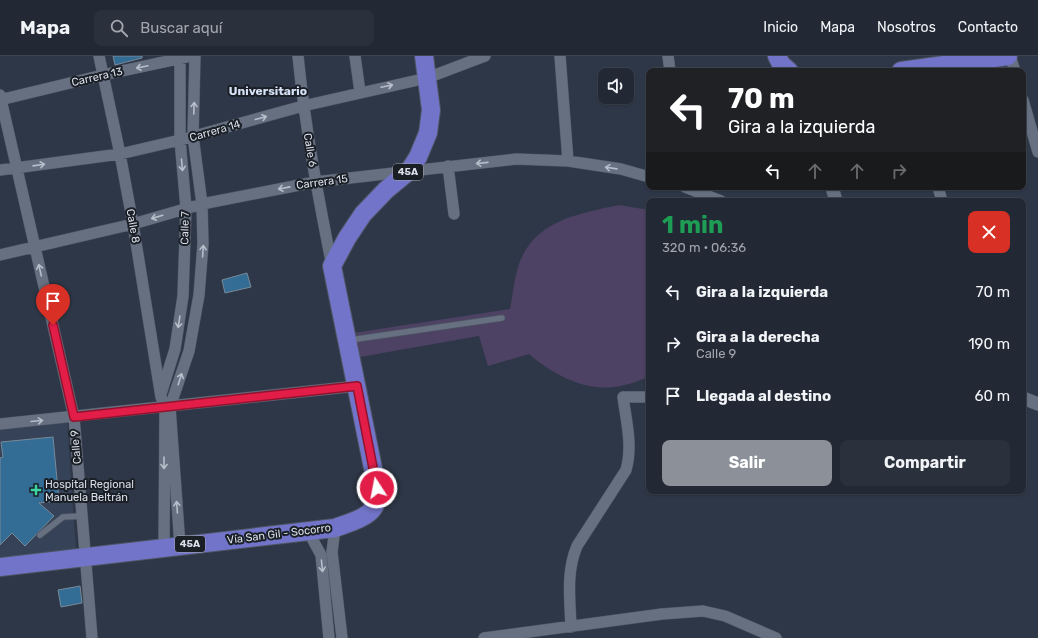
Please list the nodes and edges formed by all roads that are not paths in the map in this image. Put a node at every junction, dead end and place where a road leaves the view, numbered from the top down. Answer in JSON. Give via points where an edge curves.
{"nodes":[{"id":1,"x":99,"y":56,"type":"edge"},
{"id":2,"x":195,"y":56,"type":"edge"},
{"id":3,"x":298,"y":56,"type":"edge"},
{"id":4,"x":355,"y":56,"type":"edge"},
{"id":5,"x":424,"y":56,"type":"edge"},
{"id":6,"x":485,"y":56,"type":"edge"},
{"id":7,"x":560,"y":56,"type":"edge"},
{"id":8,"x":668,"y":56,"type":"edge"},
{"id":9,"x":777,"y":56,"type":"edge"},
{"id":10,"x":1009,"y":56,"type":"edge"},
{"id":11,"x":180,"y":57,"type":"edge"},
{"id":12,"x":932,"y":61,"type":"edge"},
{"id":13,"x":670,"y":68,"type":"edge"},
{"id":14,"x":786,"y":68,"type":"edge"},
{"id":15,"x":910,"y":68,"type":"edge"},
{"id":16,"x":1013,"y":68,"type":"edge"},
{"id":17,"x":103,"y":75,"type":"junction"},
{"id":18,"x":427,"y":78,"type":"junction"},
{"id":19,"x":360,"y":92,"type":"junction"},
{"id":20,"x":0,"y":98,"type":"edge"},
{"id":21,"x":303,"y":106,"type":"junction"},
{"id":22,"x":1026,"y":110,"type":"edge"},
{"id":23,"x":193,"y":136,"type":"junction"},
{"id":24,"x":180,"y":140,"type":"junction"},
{"id":25,"x":1038,"y":152,"type":"edge"},
{"id":26,"x":120,"y":154,"type":"junction"},
{"id":27,"x":568,"y":162,"type":"junction"},
{"id":28,"x":448,"y":166,"type":"junction"},
{"id":29,"x":17,"y":168,"type":"junction"},
{"id":30,"x":0,"y":170,"type":"edge"},
{"id":31,"x":409,"y":171,"type":"junction"},
{"id":32,"x":646,"y":176,"type":"edge"},
{"id":33,"x":315,"y":182,"type":"junction"},
{"id":34,"x":693,"y":190,"type":"edge"},
{"id":35,"x":713,"y":198,"type":"edge"},
{"id":36,"x":202,"y":204,"type":"junction"},
{"id":37,"x":186,"y":208,"type":"junction"},
{"id":38,"x":454,"y":214,"type":"dead end"},
{"id":39,"x":133,"y":224,"type":"junction"},
{"id":40,"x":35,"y":248,"type":"junction"},
{"id":41,"x":0,"y":255,"type":"edge"},
{"id":42,"x":332,"y":266,"type":"junction"},
{"id":43,"x":200,"y":295,"type":"junction"},
{"id":44,"x":184,"y":296,"type":"junction"},
{"id":45,"x":502,"y":318,"type":"dead end"},
{"id":46,"x":347,"y":340,"type":"junction"},
{"id":47,"x":357,"y":386,"type":"junction"},
{"id":48,"x":646,"y":397,"type":"edge"},
{"id":49,"x":1026,"y":399,"type":"edge"},
{"id":50,"x":165,"y":404,"type":"junction"},
{"id":51,"x":1038,"y":404,"type":"edge"},
{"id":52,"x":74,"y":417,"type":"junction"},
{"id":53,"x":0,"y":424,"type":"edge"},
{"id":54,"x":82,"y":516,"type":"junction"},
{"id":55,"x":335,"y":528,"type":"junction"},
{"id":56,"x":308,"y":531,"type":"junction"},
{"id":57,"x":40,"y":535,"type":"dead end"},
{"id":58,"x":172,"y":546,"type":"junction"},
{"id":59,"x":85,"y":557,"type":"junction"},
{"id":60,"x":0,"y":567,"type":"edge"},
{"id":61,"x":571,"y":627,"type":"junction"},
{"id":62,"x":551,"y":634,"type":"edge"},
{"id":63,"x":92,"y":638,"type":"edge"},
{"id":64,"x":330,"y":638,"type":"edge"},
{"id":65,"x":342,"y":638,"type":"edge"},
{"id":66,"x":484,"y":638,"type":"edge"},
{"id":67,"x":776,"y":638,"type":"edge"}],
"edges":[{"from":1,"to":17,"type":"street","name":"Calle 8"},
{"from":2,"to":11,"type":"street","name":"Carrera 13"},
{"from":23,"to":2,"type":"street","one_way":true},
{"from":3,"to":21,"type":"street","name":"Calle 6"},
{"from":4,"to":19,"type":"street"},
{"from":5,"to":18,"type":"highway","number":"45A"},
{"from":6,"to":18,"type":"street","name":"Carrera 14"},
{"from":7,"to":27,"type":"street"},
{"from":8,"to":13,"type":"street"},
{"from":9,"to":14,"type":"highway"},
{"from":10,"to":12,"type":"highway"},
{"from":10,"to":16,"type":"street"},
{"from":11,"to":17,"type":"street","name":"Carrera 13","one_way":true},
{"from":11,"to":24,"type":"street","name":"Calle 7"},
{"from":12,"to":15,"type":"highway"},
{"from":17,"to":20,"type":"street","name":"Carrera 13"},
{"from":17,"to":26,"type":"street","name":"Calle 8"},
{"from":19,"to":18,"type":"street","name":"Carrera 14","one_way":true},
{"from":18,"to":31,"type":"highway","number":"45A","via":[[431,110],[428,133]]},
{"from":19,"to":21,"type":"street","name":"Carrera 14"},
{"from":20,"to":29,"type":"street","name":"Calle 9"},
{"from":23,"to":21,"type":"street","name":"Carrera 14","one_way":true},
{"from":21,"to":33,"type":"street","name":"Calle 6"},
{"from":22,"to":25,"type":"street"},
{"from":23,"to":24,"type":"street","name":"Carrera 14"},
{"from":23,"to":36,"type":"street"},
{"from":24,"to":26,"type":"street","name":"Carrera 14"},
{"from":24,"to":37,"type":"street","name":"Calle 7","one_way":true},
{"from":29,"to":26,"type":"street","name":"Carrera 14","one_way":true},
{"from":26,"to":39,"type":"street","name":"Calle 8"},
{"from":27,"to":28,"type":"street","name":"Carrera 15","one_way":true,"via":[[516,159]]},
{"from":32,"to":27,"type":"street","name":"Carrera 15","one_way":true,"via":[[621,169]]},
{"from":28,"to":31,"type":"street","name":"Carrera 15"},
{"from":28,"to":38,"type":"street"},
{"from":29,"to":30,"type":"street","name":"Carrera 14"},
{"from":29,"to":40,"type":"street","name":"Calle 9"},
{"from":31,"to":33,"type":"street","name":"Carrera 15"},
{"from":31,"to":42,"type":"highway","number":"45A","via":[[363,214]]},
{"from":33,"to":36,"type":"street","name":"Carrera 15","one_way":true},
{"from":33,"to":42,"type":"street","name":"Calle 6"},
{"from":34,"to":35,"type":"street"},
{"from":36,"to":37,"type":"street","name":"Carrera 15"},
{"from":43,"to":36,"type":"street","one_way":true},
{"from":37,"to":39,"type":"street","name":"Carrera 15","one_way":true},
{"from":37,"to":44,"type":"street","name":"Calle 7"},
{"from":39,"to":40,"type":"street","name":"Carrera 15"},
{"from":39,"to":50,"type":"street","name":"Calle 8"},
{"from":40,"to":41,"type":"street","name":"Carrera 15"},
{"from":52,"to":40,"type":"street","name":"Calle 9","one_way":true},
{"from":42,"to":46,"type":"highway","name":"Vía San Gil - Socorro","number":"45A"},
{"from":43,"to":44,"type":"street"},
{"from":50,"to":43,"type":"street","one_way":true,"via":[[189,351]]},
{"from":44,"to":50,"type":"street","name":"Calle 7","one_way":true},
{"from":45,"to":46,"type":"lane"},
{"from":46,"to":47,"type":"highway","name":"Vía San Gil - Socorro","number":"45A"},
{"from":47,"to":50,"type":"street"},
{"from":47,"to":55,"type":"highway","name":"Vía San Gil - Socorro","number":"45A","via":[[378,498],[375,507],[362,518]]},
{"from":48,"to":61,"type":"street","via":[[623,397],[629,441],[628,463],[572,558],[569,583]]},
{"from":49,"to":51,"type":"street"},
{"from":50,"to":52,"type":"street"},
{"from":50,"to":58,"type":"street","one_way":true},
{"from":58,"to":50,"type":"street","one_way":true},
{"from":53,"to":52,"type":"street","one_way":true},
{"from":52,"to":54,"type":"street","name":"Calle 9"},
{"from":54,"to":57,"type":"lane","via":[[63,517]]},
{"from":54,"to":59,"type":"street","name":"Calle 9"},
{"from":55,"to":56,"type":"highway","name":"Vía San Gil - Socorro","number":"45A"},
{"from":55,"to":65,"type":"street","via":[[332,552]]},
{"from":56,"to":58,"type":"highway","name":"Vía San Gil - Socorro","number":"45A"},
{"from":56,"to":64,"type":"street","one_way":true,"via":[[321,555]]},
{"from":58,"to":59,"type":"highway","name":"Vía San Gil - Socorro","number":"45A"},
{"from":59,"to":60,"type":"highway","name":"Vía San Gil - Socorro","number":"45A"},
{"from":59,"to":63,"type":"street","name":"Calle 9"},
{"from":61,"to":62,"type":"street"},
{"from":61,"to":67,"type":"street","via":[[703,611],[725,616]]},
{"from":62,"to":66,"type":"street"}]}
